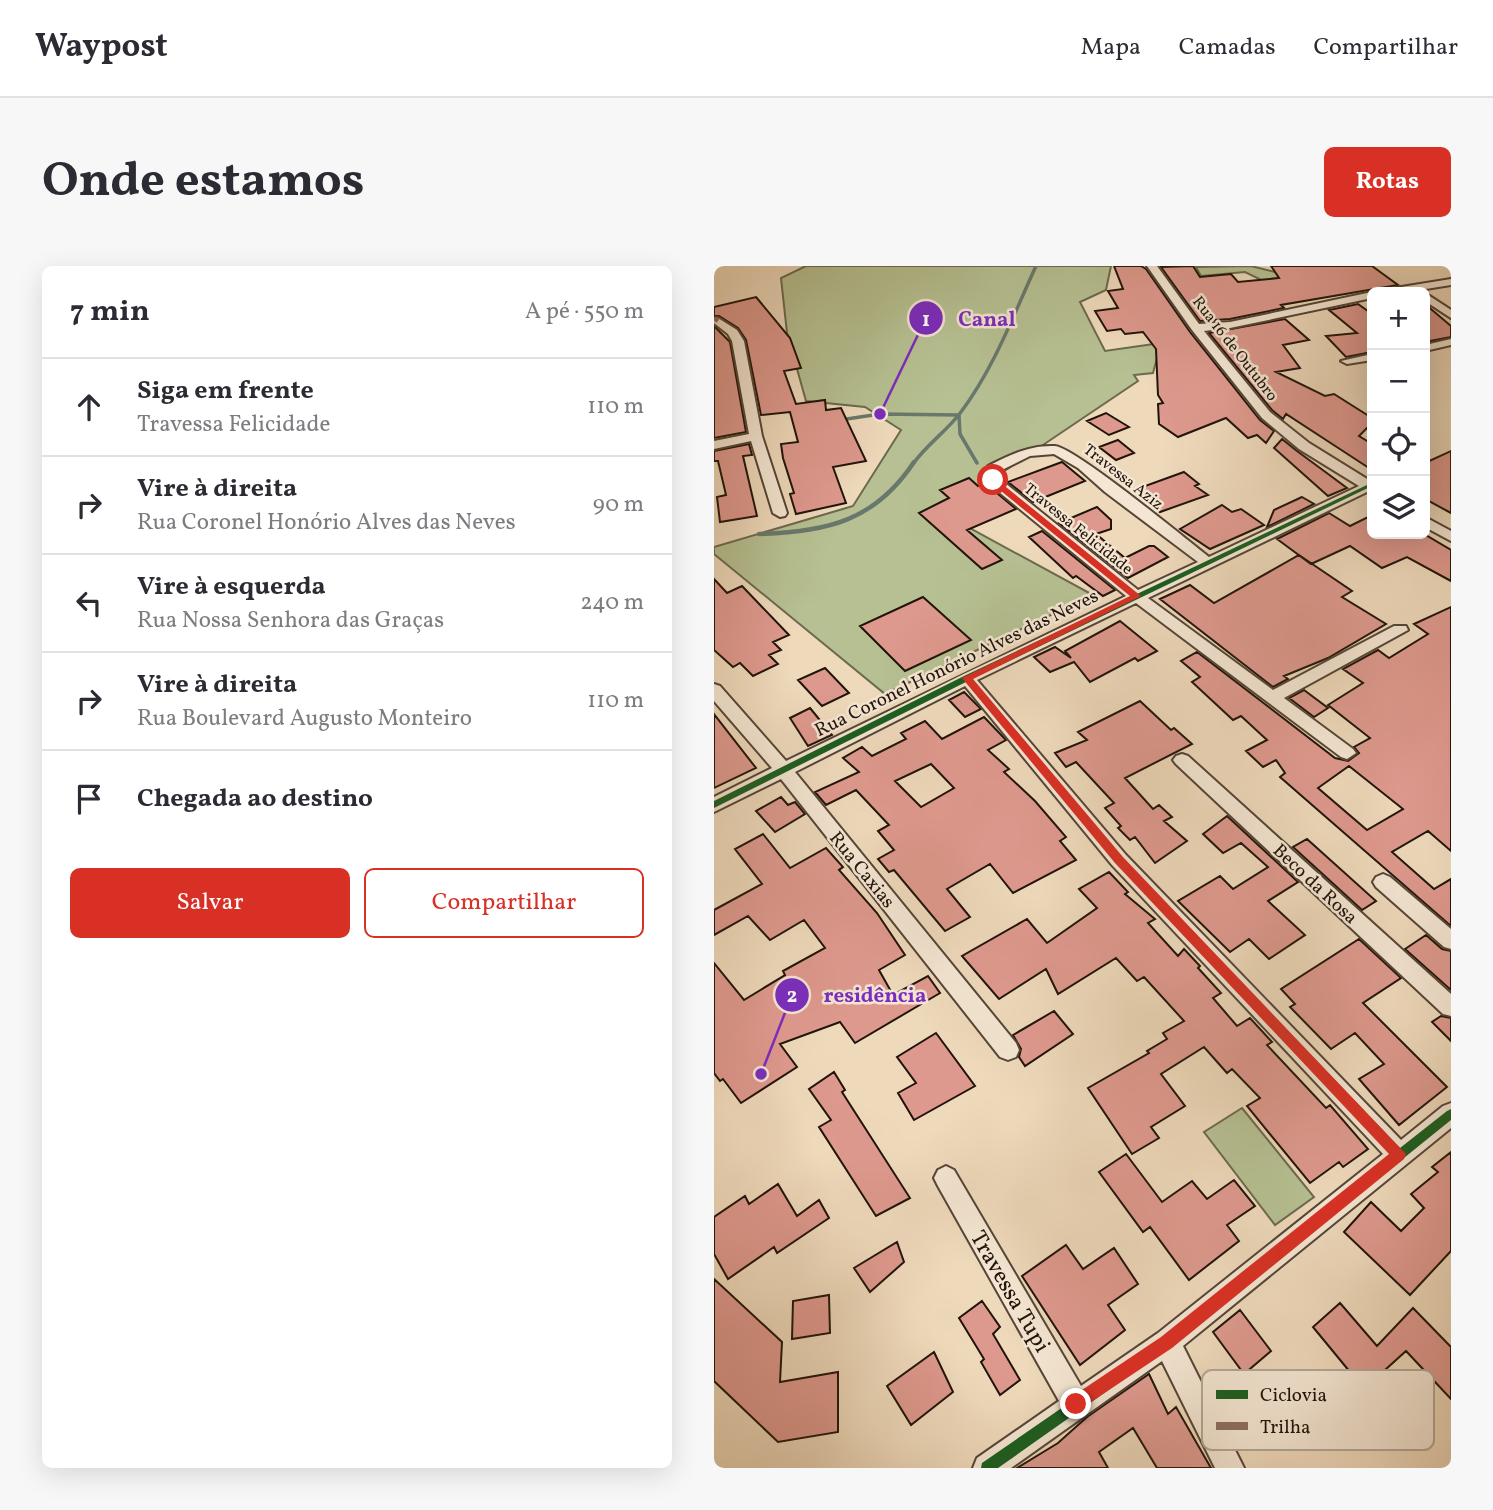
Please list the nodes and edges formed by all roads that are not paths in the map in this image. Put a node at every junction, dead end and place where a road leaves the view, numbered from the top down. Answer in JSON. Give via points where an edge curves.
{"nodes":[{"id":1,"x":1152,"y":266,"type":"edge"},
{"id":2,"x":1451,"y":282,"type":"edge"},
{"id":3,"x":1430,"y":287,"type":"edge"},
{"id":4,"x":1367,"y":296,"type":"edge"},
{"id":5,"x":1430,"y":300,"type":"edge"},
{"id":6,"x":1451,"y":315,"type":"edge"},
{"id":7,"x":718,"y":321,"type":"dead end"},
{"id":8,"x":1196,"y":328,"type":"junction"},
{"id":9,"x":1451,"y":342,"type":"edge"},
{"id":10,"x":1430,"y":347,"type":"edge"},
{"id":11,"x":1367,"y":358,"type":"edge"},
{"id":12,"x":1348,"y":361,"type":"dead end"},
{"id":13,"x":756,"y":436,"type":"junction"},
{"id":14,"x":714,"y":445,"type":"edge"},
{"id":15,"x":1367,"y":485,"type":"edge"},
{"id":16,"x":1000,"y":487,"type":"joint"},
{"id":17,"x":1367,"y":489,"type":"edge"},
{"id":18,"x":780,"y":513,"type":"dead end"},
{"id":19,"x":1430,"y":524,"type":"edge"},
{"id":20,"x":1451,"y":537,"type":"edge"},
{"id":21,"x":1207,"y":562,"type":"junction"},
{"id":22,"x":1136,"y":596,"type":"junction"},
{"id":23,"x":1400,"y":630,"type":"dead end"},
{"id":24,"x":967,"y":678,"type":"junction"},
{"id":25,"x":714,"y":690,"type":"edge"},
{"id":26,"x":1272,"y":697,"type":"junction"},
{"id":27,"x":1346,"y":753,"type":"dead end"},
{"id":28,"x":1182,"y":760,"type":"dead end"},
{"id":29,"x":784,"y":770,"type":"junction"},
{"id":30,"x":714,"y":805,"type":"edge"},
{"id":31,"x":1383,"y":882,"type":"dead end"},
{"id":32,"x":1451,"y":942,"type":"edge"},
{"id":33,"x":1451,"y":1007,"type":"edge"},
{"id":34,"x":1008,"y":1050,"type":"dead end"},
{"id":35,"x":1451,"y":1114,"type":"edge"},
{"id":36,"x":1399,"y":1154,"type":"junction"},
{"id":37,"x":946,"y":1178,"type":"dead end"},
{"id":38,"x":1167,"y":1342,"type":"junction"},
{"id":39,"x":1076,"y":1404,"type":"junction"},
{"id":40,"x":1202,"y":1412,"type":"edge"},
{"id":41,"x":1221,"y":1450,"type":"edge"},
{"id":42,"x":988,"y":1468,"type":"edge"},
{"id":43,"x":1230,"y":1468,"type":"edge"}],
"edges":[{"from":1,"to":8,"type":"street","name":"Rua 16 de Outubro"},
{"from":2,"to":3,"type":"street"},
{"from":4,"to":8,"type":"street"},
{"from":5,"to":6,"type":"street"},
{"from":7,"to":13,"type":"street","via":[[738,341]]},
{"from":8,"to":15,"type":"street","name":"Rua 16 de Outubro","via":[[1279,428]]},
{"from":9,"to":10,"type":"street"},
{"from":11,"to":12,"type":"street"},
{"from":13,"to":14,"type":"street"},
{"from":13,"to":18,"type":"street"},
{"from":16,"to":21,"type":"street","name":"Travessa Aziz","via":[[991,474],[1002,463],[1027,452],[1056,450],[1083,465]]},
{"from":16,"to":22,"type":"street","name":"Travessa Felicidade"},
{"from":17,"to":21,"type":"street","name":"Rua Coronel Honório Alves das Neves"},
{"from":19,"to":20,"type":"street"},
{"from":21,"to":22,"type":"street","name":"Rua Coronel Honório Alves das Neves"},
{"from":22,"to":24,"type":"street","name":"Rua Coronel Honório Alves das Neves"},
{"from":22,"to":26,"type":"street","name":"Travessa Felicidade"},
{"from":23,"to":26,"type":"street"},
{"from":24,"to":29,"type":"street","name":"Rua Coronel Honório Alves das Neves"},
{"from":24,"to":36,"type":"street","via":[[1119,860]]},
{"from":25,"to":29,"type":"street","name":"Rua Caxias"},
{"from":26,"to":27,"type":"street","name":"Travessa Felicidade"},
{"from":28,"to":33,"type":"street","name":"Beco da Rosa"},
{"from":29,"to":30,"type":"street","name":"Rua Coronel Honório Alves das Neves"},
{"from":29,"to":34,"type":"street","name":"Rua Caxias"},
{"from":31,"to":32,"type":"street"},
{"from":35,"to":36,"type":"street"},
{"from":36,"to":38,"type":"street"},
{"from":37,"to":39,"type":"street","name":"Travessa Tupi"},
{"from":38,"to":39,"type":"street"},
{"from":38,"to":40,"type":"street"},
{"from":39,"to":42,"type":"street"},
{"from":41,"to":43,"type":"street"}]}
